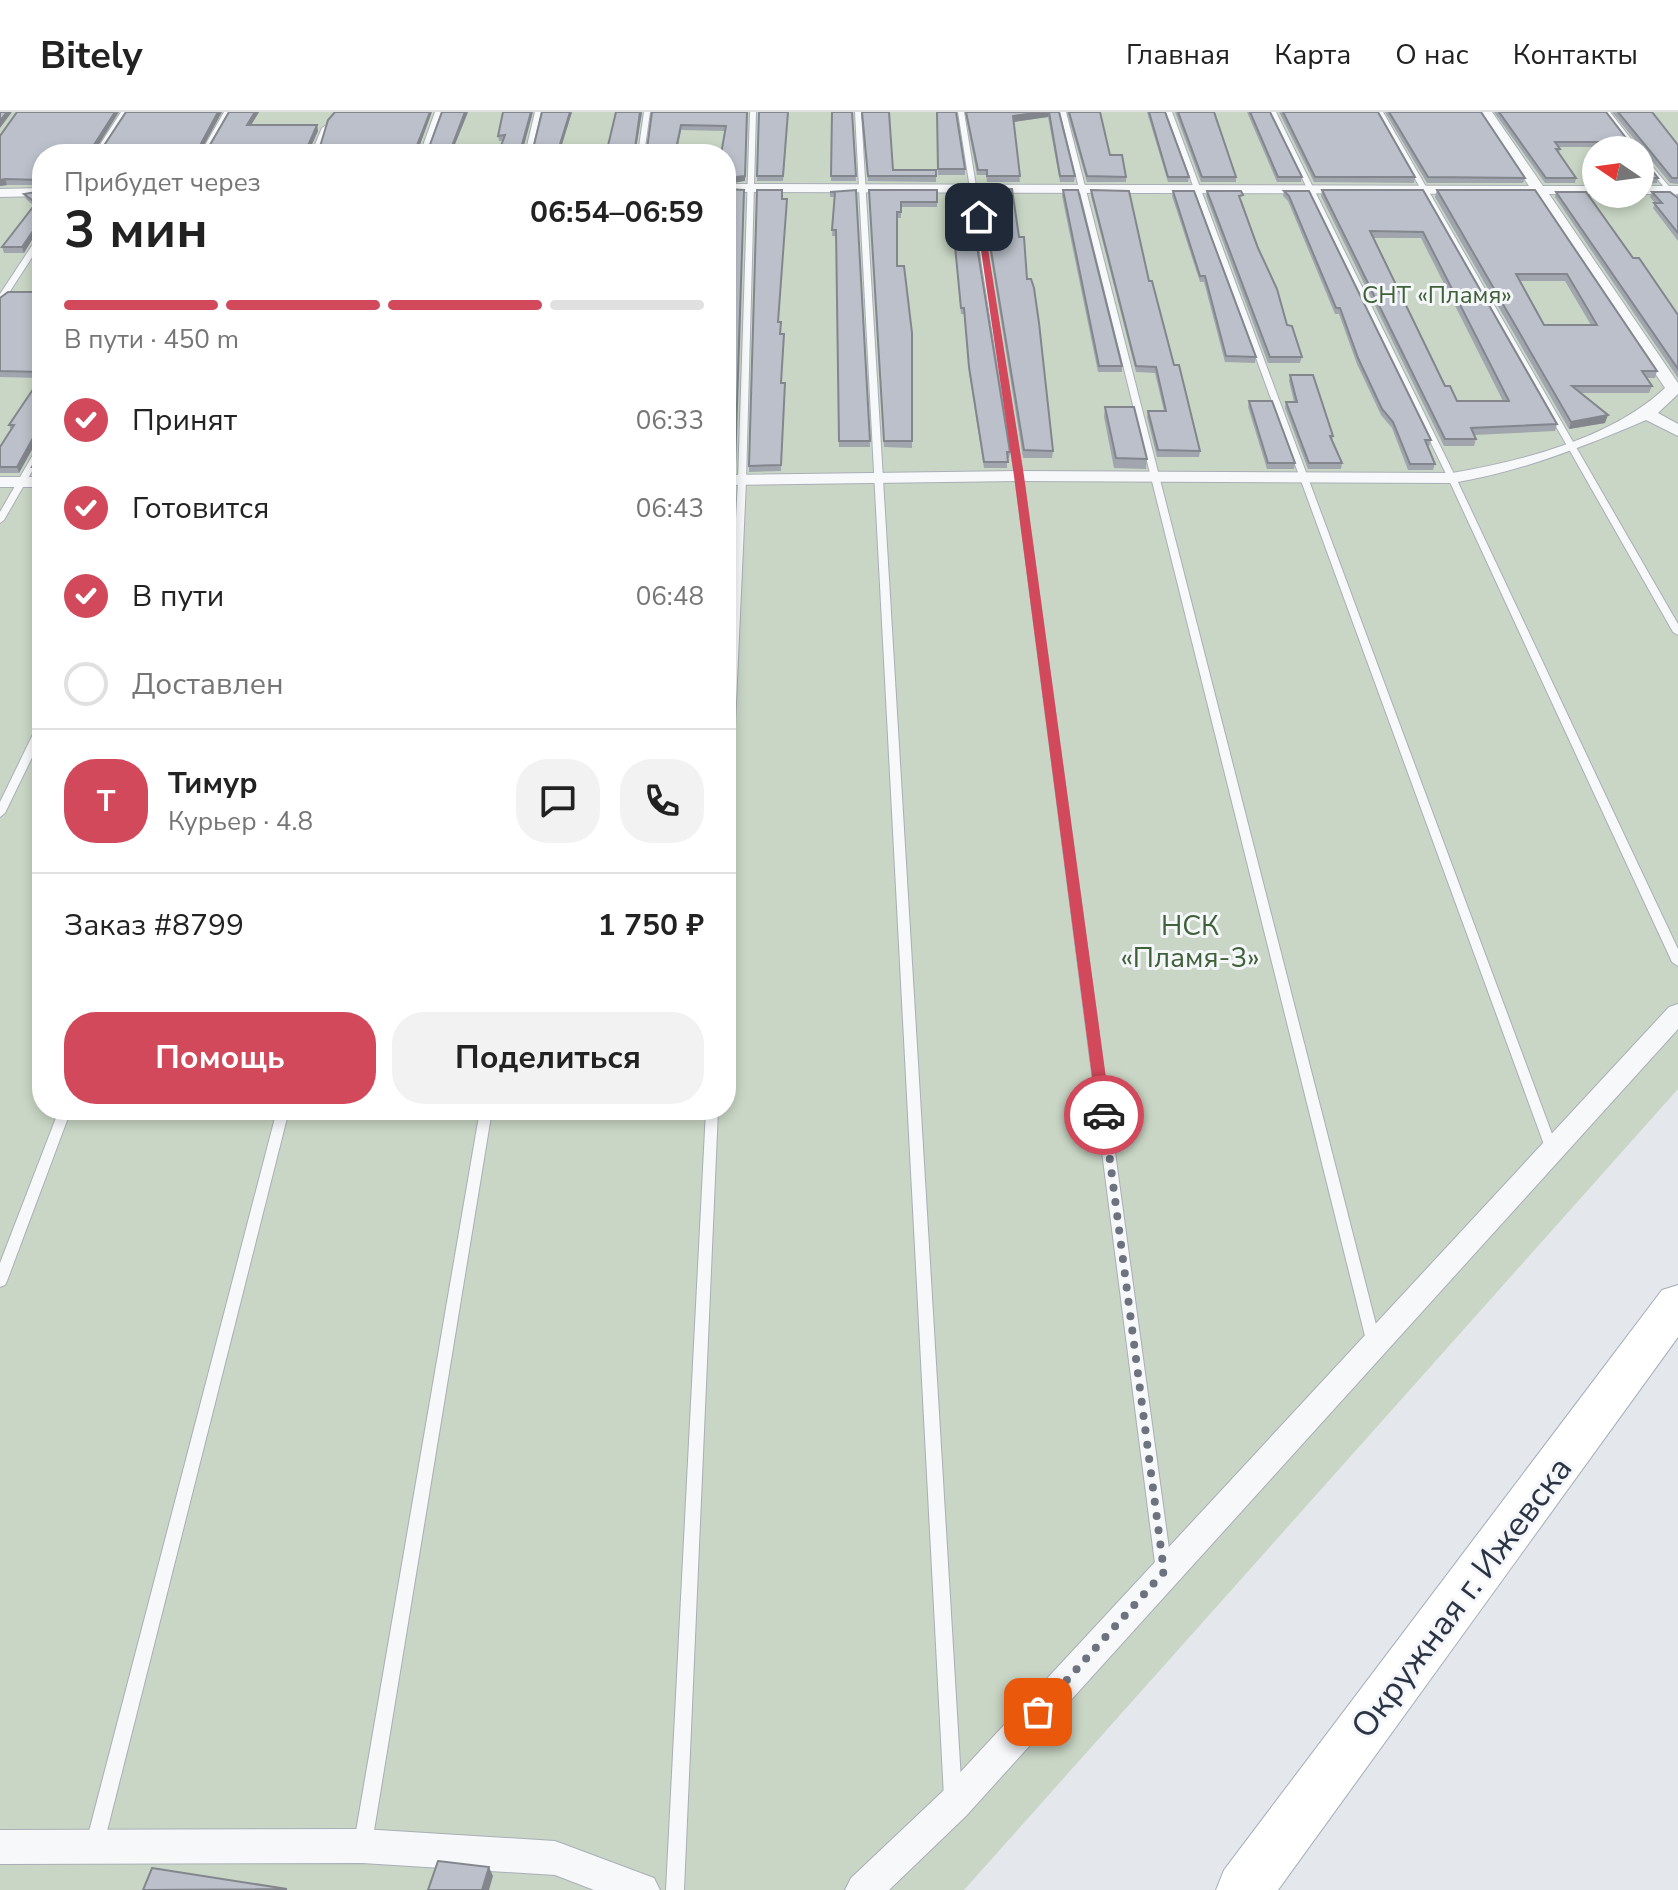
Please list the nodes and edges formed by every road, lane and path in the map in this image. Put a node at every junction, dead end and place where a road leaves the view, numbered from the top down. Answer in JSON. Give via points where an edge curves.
{"nodes":[{"id":1,"x":124,"y":112,"type":"edge"},
{"id":2,"x":227,"y":112,"type":"edge"},
{"id":3,"x":438,"y":112,"type":"edge"},
{"id":4,"x":538,"y":112,"type":"edge"},
{"id":5,"x":647,"y":112,"type":"edge"},
{"id":6,"x":753,"y":112,"type":"edge"},
{"id":7,"x":858,"y":112,"type":"edge"},
{"id":8,"x":961,"y":112,"type":"edge"},
{"id":9,"x":1063,"y":112,"type":"edge"},
{"id":10,"x":1169,"y":112,"type":"edge"},
{"id":11,"x":1273,"y":112,"type":"edge"},
{"id":12,"x":1380,"y":112,"type":"edge"},
{"id":13,"x":1486,"y":112,"type":"edge"},
{"id":14,"x":1607,"y":112,"type":"edge"},
{"id":15,"x":325,"y":128,"type":"edge"},
{"id":16,"x":1626,"y":136,"type":"edge"},
{"id":17,"x":103,"y":144,"type":"edge"},
{"id":18,"x":209,"y":144,"type":"edge"},
{"id":19,"x":318,"y":144,"type":"edge"},
{"id":20,"x":427,"y":144,"type":"edge"},
{"id":21,"x":530,"y":144,"type":"edge"},
{"id":22,"x":642,"y":144,"type":"edge"},
{"id":23,"x":1654,"y":170,"type":"edge"},
{"id":24,"x":736,"y":188,"type":"edge"},
{"id":25,"x":749,"y":188,"type":"junction"},
{"id":26,"x":862,"y":189,"type":"junction"},
{"id":27,"x":975,"y":189,"type":"junction"},
{"id":28,"x":1084,"y":189,"type":"junction"},
{"id":29,"x":1198,"y":189,"type":"junction"},
{"id":30,"x":1311,"y":190,"type":"junction"},
{"id":31,"x":1541,"y":190,"type":"junction"},
{"id":32,"x":1582,"y":190,"type":"edge"},
{"id":33,"x":1425,"y":191,"type":"junction"},
{"id":34,"x":32,"y":192,"type":"edge"},
{"id":35,"x":1654,"y":192,"type":"edge"},
{"id":36,"x":0,"y":193,"type":"edge"},
{"id":37,"x":1675,"y":194,"type":"edge"},
{"id":38,"x":32,"y":252,"type":"edge"},
{"id":39,"x":0,"y":300,"type":"edge"},
{"id":40,"x":1647,"y":414,"type":"junction"},
{"id":41,"x":1678,"y":431,"type":"edge"},
{"id":42,"x":736,"y":441,"type":"edge"},
{"id":43,"x":1571,"y":446,"type":"junction"},
{"id":44,"x":32,"y":464,"type":"edge"},
{"id":45,"x":1019,"y":476,"type":"junction"},
{"id":46,"x":1158,"y":477,"type":"junction"},
{"id":47,"x":1452,"y":478,"type":"junction"},
{"id":48,"x":880,"y":479,"type":"junction"},
{"id":49,"x":1303,"y":479,"type":"junction"},
{"id":50,"x":736,"y":480,"type":"edge"},
{"id":51,"x":0,"y":482,"type":"edge"},
{"id":52,"x":22,"y":482,"type":"junction"},
{"id":53,"x":32,"y":482,"type":"edge"},
{"id":54,"x":0,"y":520,"type":"edge"},
{"id":55,"x":1678,"y":632,"type":"edge"},
{"id":56,"x":32,"y":747,"type":"edge"},
{"id":57,"x":0,"y":813,"type":"edge"},
{"id":58,"x":1678,"y":962,"type":"edge"},
{"id":59,"x":1678,"y":1013,"type":"edge"},
{"id":60,"x":61,"y":1120,"type":"edge"},
{"id":61,"x":280,"y":1120,"type":"edge"},
{"id":62,"x":484,"y":1120,"type":"edge"},
{"id":63,"x":712,"y":1120,"type":"edge"},
{"id":64,"x":1552,"y":1150,"type":"junction"},
{"id":65,"x":0,"y":1281,"type":"edge"},
{"id":66,"x":1678,"y":1303,"type":"edge"},
{"id":67,"x":1374,"y":1344,"type":"junction"},
{"id":68,"x":1164,"y":1572,"type":"junction"},
{"id":69,"x":954,"y":1804,"type":"junction"},
{"id":70,"x":362,"y":1846,"type":"junction"},
{"id":71,"x":0,"y":1847,"type":"edge"},
{"id":72,"x":94,"y":1847,"type":"junction"},
{"id":73,"x":642,"y":1890,"type":"edge"},
{"id":74,"x":675,"y":1890,"type":"edge"},
{"id":75,"x":863,"y":1890,"type":"edge"},
{"id":76,"x":1244,"y":1890,"type":"edge"}],
"edges":[{"from":1,"to":17,"type":"lane"},
{"from":2,"to":18,"type":"lane"},
{"from":3,"to":20,"type":"lane"},
{"from":4,"to":21,"type":"lane"},
{"from":5,"to":22,"type":"lane"},
{"from":6,"to":25,"type":"lane"},
{"from":7,"to":26,"type":"lane"},
{"from":8,"to":27,"type":"lane"},
{"from":9,"to":28,"type":"lane"},
{"from":10,"to":29,"type":"lane"},
{"from":11,"to":30,"type":"lane"},
{"from":12,"to":33,"type":"lane"},
{"from":13,"to":31,"type":"street"},
{"from":14,"to":16,"type":"lane"},
{"from":15,"to":19,"type":"lane"},
{"from":23,"to":37,"type":"lane"},
{"from":24,"to":25,"type":"street"},
{"from":25,"to":26,"type":"street"},
{"from":25,"to":42,"type":"lane"},
{"from":26,"to":27,"type":"street"},
{"from":26,"to":48,"type":"lane"},
{"from":27,"to":28,"type":"street"},
{"from":27,"to":45,"type":"lane"},
{"from":28,"to":29,"type":"street"},
{"from":28,"to":46,"type":"lane"},
{"from":29,"to":30,"type":"street"},
{"from":29,"to":49,"type":"lane"},
{"from":30,"to":33,"type":"street"},
{"from":30,"to":47,"type":"lane"},
{"from":31,"to":32,"type":"street"},
{"from":31,"to":33,"type":"street"},
{"from":31,"to":40,"type":"street","via":[[1674,389]]},
{"from":33,"to":43,"type":"lane"},
{"from":34,"to":36,"type":"street"},
{"from":35,"to":37,"type":"street"},
{"from":38,"to":39,"type":"lane"},
{"from":40,"to":41,"type":"street"},
{"from":40,"to":43,"type":"street"},
{"from":43,"to":47,"type":"street"},
{"from":43,"to":55,"type":"lane"},
{"from":44,"to":52,"type":"lane"},
{"from":45,"to":46,"type":"street"},
{"from":45,"to":48,"type":"street"},
{"from":45,"to":68,"type":"lane"},
{"from":46,"to":49,"type":"street"},
{"from":46,"to":67,"type":"lane"},
{"from":47,"to":49,"type":"street"},
{"from":47,"to":58,"type":"lane"},
{"from":48,"to":50,"type":"street"},
{"from":48,"to":69,"type":"lane"},
{"from":49,"to":64,"type":"lane"},
{"from":51,"to":52,"type":"street"},
{"from":52,"to":53,"type":"street"},
{"from":52,"to":54,"type":"lane"},
{"from":56,"to":57,"type":"lane"},
{"from":59,"to":64,"type":"street"},
{"from":60,"to":65,"type":"lane"},
{"from":61,"to":72,"type":"lane"},
{"from":62,"to":70,"type":"lane"},
{"from":63,"to":74,"type":"lane"},
{"from":64,"to":67,"type":"street"},
{"from":66,"to":76,"type":"main road","name":"Окружная г. Ижевска"},
{"from":67,"to":68,"type":"street"},
{"from":68,"to":69,"type":"street"},
{"from":69,"to":75,"type":"street"},
{"from":70,"to":72,"type":"street"},
{"from":70,"to":73,"type":"street","via":[[555,1858]]},
{"from":71,"to":72,"type":"street"}]}
